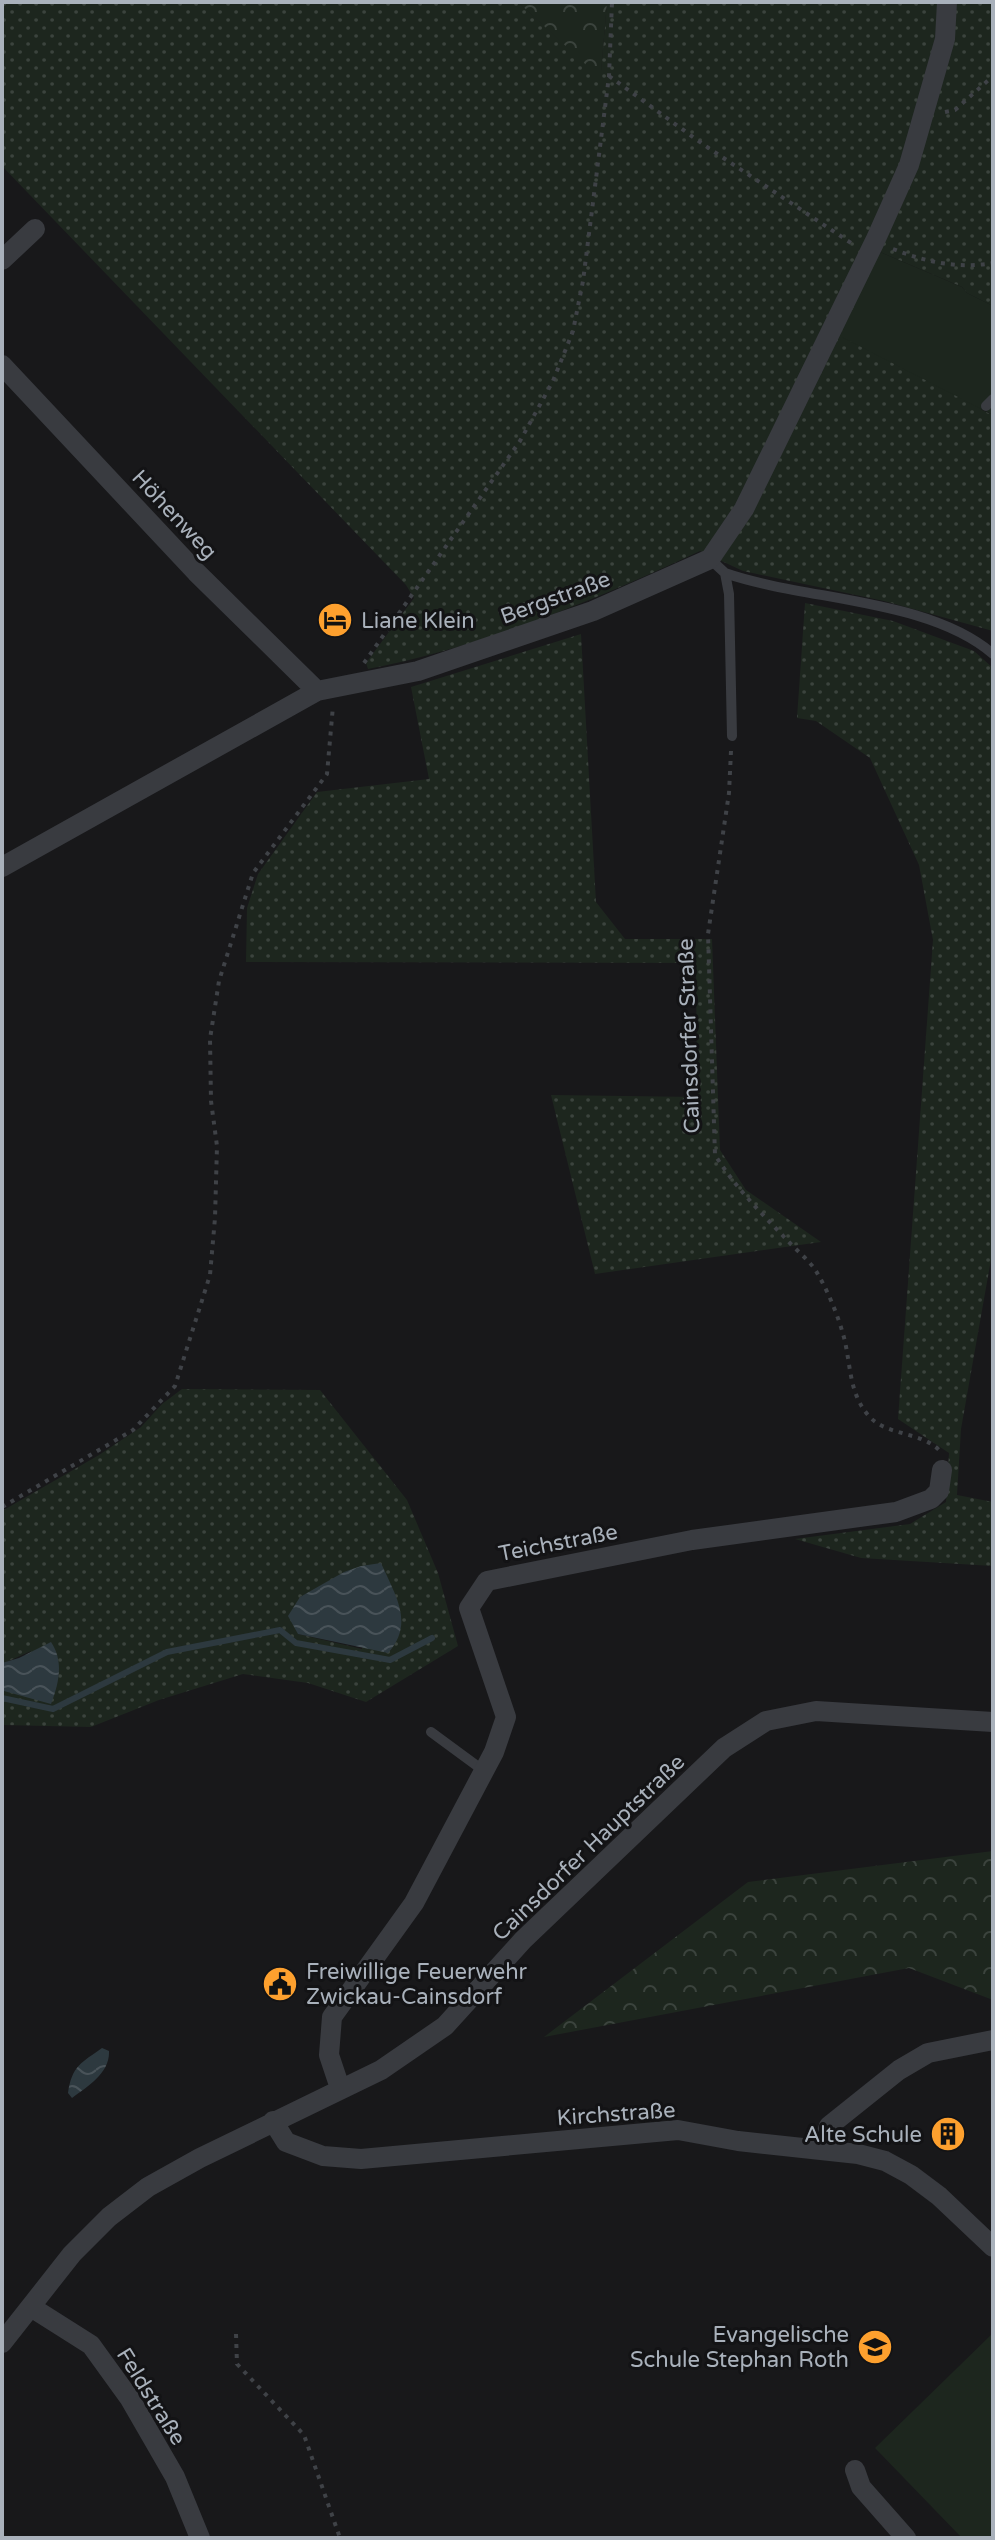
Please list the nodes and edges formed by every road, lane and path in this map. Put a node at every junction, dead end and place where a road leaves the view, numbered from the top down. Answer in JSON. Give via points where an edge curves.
{"nodes":[{"id":1,"x":612,"y":2,"type":"edge"},
{"id":2,"x":947,"y":2,"type":"edge"},
{"id":3,"x":609,"y":76,"type":"junction"},
{"id":4,"x":993,"y":76,"type":"edge"},
{"id":5,"x":925,"y":115,"type":"junction"},
{"id":6,"x":35,"y":229,"type":"dead end"},
{"id":7,"x":875,"y":241,"type":"junction"},
{"id":8,"x":2,"y":260,"type":"edge"},
{"id":9,"x":993,"y":263,"type":"edge"},
{"id":10,"x":2,"y":365,"type":"edge"},
{"id":11,"x":718,"y":566,"type":"junction"},
{"id":12,"x":993,"y":654,"type":"edge"},
{"id":13,"x":355,"y":683,"type":"junction"},
{"id":14,"x":324,"y":689,"type":"junction"},
{"id":15,"x":732,"y":736,"type":"joint"},
{"id":16,"x":2,"y":867,"type":"edge"},
{"id":17,"x":942,"y":1470,"type":"joint"},
{"id":18,"x":2,"y":1507,"type":"edge"},
{"id":19,"x":993,"y":1722,"type":"edge"},
{"id":20,"x":431,"y":1732,"type":"dead end"},
{"id":21,"x":484,"y":1771,"type":"junction"},
{"id":22,"x":993,"y":2040,"type":"edge"},
{"id":23,"x":340,"y":2088,"type":"junction"},
{"id":24,"x":273,"y":2121,"type":"junction"},
{"id":25,"x":821,"y":2150,"type":"junction"},
{"id":26,"x":993,"y":2247,"type":"edge"},
{"id":27,"x":31,"y":2307,"type":"junction"},
{"id":28,"x":236,"y":2334,"type":"dead end"},
{"id":29,"x":2,"y":2343,"type":"edge"},
{"id":30,"x":855,"y":2470,"type":"dead end"},
{"id":31,"x":200,"y":2538,"type":"edge"},
{"id":32,"x":340,"y":2538,"type":"edge"},
{"id":33,"x":906,"y":2538,"type":"edge"}],
"edges":[{"from":1,"to":3,"type":"path"},
{"from":2,"to":5,"type":"street","via":[[945,39]]},
{"from":3,"to":7,"type":"path","via":[[853,245]]},
{"from":3,"to":13,"type":"path","via":[[583,281],[573,331],[553,381],[520,441],[373,647]]},
{"from":4,"to":5,"type":"path","via":[[955,110]]},
{"from":5,"to":7,"type":"street"},
{"from":6,"to":8,"type":"street"},
{"from":7,"to":9,"type":"path","via":[[926,262],[971,267]]},
{"from":7,"to":11,"type":"street"},
{"from":10,"to":14,"type":"street","name":"Höhenweg","via":[[196,572]]},
{"from":11,"to":12,"type":"lane","via":[[752,583],[946,626]]},
{"from":11,"to":13,"type":"street","name":"Bergstraße","via":[[418,671]]},
{"from":11,"to":15,"type":"lane","via":[[729,594]]},
{"from":13,"to":14,"type":"street","name":"Bergstraße"},
{"from":14,"to":16,"type":"street","name":"Bergstraße"},
{"from":14,"to":18,"type":"path","via":[[334,700],[327,774],[253,873],[219,981],[210,1039],[217,1146],[210,1275],[175,1386],[133,1430]]},
{"from":15,"to":17,"type":"path","name":"Cainsdorfer Straße","via":[[708,934],[715,1155],[731,1180],[815,1270],[844,1335],[858,1400],[869,1418],[934,1446],[946,1457]]},
{"from":17,"to":21,"type":"street","name":"Teichstraße","via":[[939,1491],[931,1499],[896,1512],[692,1540],[487,1581],[469,1608],[506,1717]]},
{"from":19,"to":23,"type":"street","name":"Cainsdorfer Hauptstraße","via":[[816,1711],[766,1721],[724,1748],[523,1940],[445,2026],[381,2070]]},
{"from":20,"to":21,"type":"lane"},
{"from":21,"to":23,"type":"street","name":"Teichstraße","via":[[414,1903],[332,2017],[329,2055]]},
{"from":22,"to":25,"type":"street","via":[[928,2053],[899,2070],[829,2126]]},
{"from":23,"to":24,"type":"street","name":"Cainsdorfer Hauptstraße"},
{"from":24,"to":25,"type":"street","name":"Kirchstraße","via":[[286,2142],[323,2156],[361,2159],[678,2130]]},
{"from":24,"to":27,"type":"street","name":"Cainsdorfer Hauptstraße","via":[[148,2187],[72,2254]]},
{"from":25,"to":26,"type":"street","name":"Kirchstraße","via":[[885,2161],[911,2175]]},
{"from":27,"to":29,"type":"street","name":"Cainsdorfer Hauptstraße"},
{"from":27,"to":31,"type":"street","name":"Feldstraße","via":[[91,2345],[175,2477]]},
{"from":28,"to":32,"type":"path","via":[[237,2364],[304,2435]]},
{"from":30,"to":33,"type":"street","via":[[861,2487]]}]}
